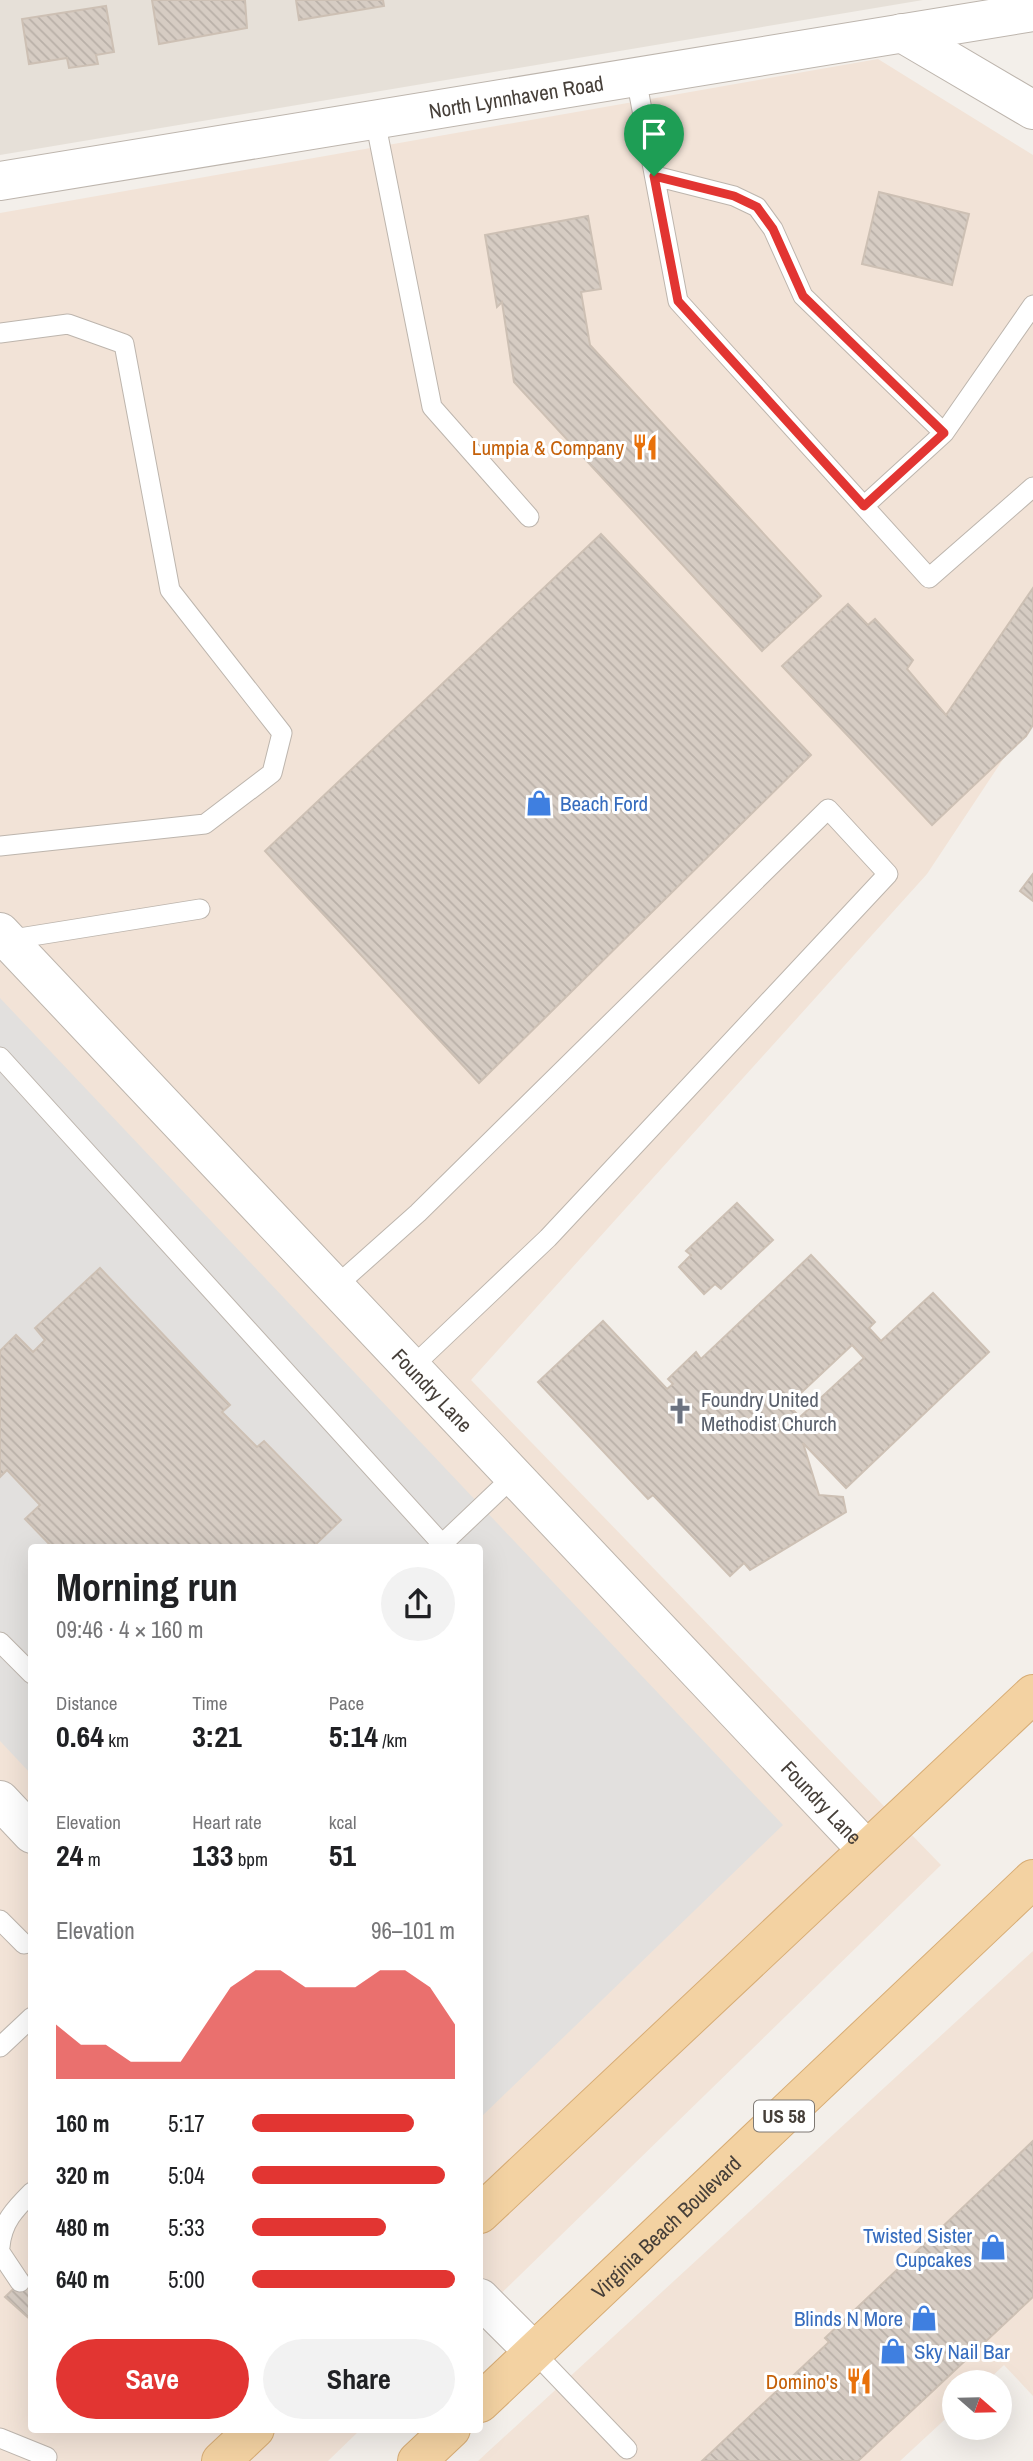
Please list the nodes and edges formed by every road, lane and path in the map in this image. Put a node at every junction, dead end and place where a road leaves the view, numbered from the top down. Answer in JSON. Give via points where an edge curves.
{"nodes":[{"id":1,"x":1016,"y":9,"type":"edge"},
{"id":2,"x":902,"y":33,"type":"junction"},
{"id":3,"x":636,"y":78,"type":"junction"},
{"id":4,"x":1033,"y":110,"type":"edge"},
{"id":5,"x":375,"y":120,"type":"junction"},
{"id":6,"x":654,"y":176,"type":"junction"},
{"id":7,"x":0,"y":181,"type":"edge"},
{"id":8,"x":1033,"y":305,"type":"edge"},
{"id":9,"x":0,"y":333,"type":"edge"},
{"id":10,"x":944,"y":433,"type":"junction"},
{"id":11,"x":1033,"y":487,"type":"edge"},
{"id":12,"x":864,"y":506,"type":"junction"},
{"id":13,"x":529,"y":517,"type":"dead end"},
{"id":14,"x":0,"y":846,"type":"edge"},
{"id":15,"x":200,"y":909,"type":"dead end"},
{"id":16,"x":3,"y":936,"type":"edge"},
{"id":17,"x":0,"y":1057,"type":"edge"},
{"id":18,"x":335,"y":1287,"type":"junction"},
{"id":19,"x":411,"y":1368,"type":"junction"},
{"id":20,"x":514,"y":1476,"type":"junction"},
{"id":21,"x":439,"y":1544,"type":"edge"},
{"id":22,"x":443,"y":1544,"type":"edge"},
{"id":23,"x":0,"y":1642,"type":"edge"},
{"id":24,"x":28,"y":1670,"type":"edge"},
{"id":25,"x":1033,"y":1694,"type":"edge"},
{"id":26,"x":0,"y":1800,"type":"edge"},
{"id":27,"x":28,"y":1830,"type":"edge"},
{"id":28,"x":866,"y":1849,"type":"junction"},
{"id":29,"x":1033,"y":1880,"type":"edge"},
{"id":30,"x":0,"y":1920,"type":"edge"},
{"id":31,"x":28,"y":1945,"type":"edge"},
{"id":32,"x":28,"y":2021,"type":"edge"},
{"id":33,"x":0,"y":2047,"type":"edge"},
{"id":34,"x":28,"y":2196,"type":"edge"},
{"id":35,"x":483,"y":2211,"type":"edge"},
{"id":36,"x":0,"y":2247,"type":"edge"},
{"id":37,"x":0,"y":2252,"type":"edge"},
{"id":38,"x":20,"y":2282,"type":"dead end"},
{"id":39,"x":483,"y":2301,"type":"edge"},
{"id":40,"x":534,"y":2352,"type":"junction"},
{"id":41,"x":483,"y":2400,"type":"edge"},
{"id":42,"x":447,"y":2433,"type":"edge"},
{"id":43,"x":0,"y":2438,"type":"edge"},
{"id":44,"x":627,"y":2449,"type":"dead end"},
{"id":45,"x":47,"y":2457,"type":"dead end"},
{"id":46,"x":417,"y":2461,"type":"edge"}],
"edges":[{"from":1,"to":2,"type":"street","name":"North Lynnhaven Road"},
{"from":2,"to":3,"type":"street","name":"North Lynnhaven Road"},
{"from":2,"to":4,"type":"street"},
{"from":3,"to":5,"type":"street","name":"North Lynnhaven Road"},
{"from":3,"to":6,"type":"lane"},
{"from":5,"to":7,"type":"street","name":"North Lynnhaven Road"},
{"from":5,"to":13,"type":"lane","via":[[432,407]]},
{"from":6,"to":10,"type":"lane","via":[[734,196],[757,207],[773,229],[803,296]]},
{"from":6,"to":12,"type":"lane","via":[[678,301]]},
{"from":8,"to":10,"type":"lane"},
{"from":9,"to":14,"type":"lane","via":[[68,324],[124,344],[170,590],[282,733],[272,773],[205,824]]},
{"from":10,"to":12,"type":"lane"},
{"from":11,"to":12,"type":"lane","via":[[929,578]]},
{"from":15,"to":16,"type":"lane"},
{"from":16,"to":18,"type":"street","name":"Foundry Lane"},
{"from":17,"to":21,"type":"lane"},
{"from":18,"to":19,"type":"street","name":"Foundry Lane"},
{"from":18,"to":19,"type":"lane","via":[[418,1213],[828,809],[888,874],[548,1238]]},
{"from":19,"to":20,"type":"street","name":"Foundry Lane"},
{"from":20,"to":22,"type":"lane"},
{"from":20,"to":28,"type":"street","name":"Foundry Lane"},
{"from":23,"to":24,"type":"lane"},
{"from":25,"to":28,"type":"main road"},
{"from":26,"to":27,"type":"street"},
{"from":28,"to":35,"type":"main road"},
{"from":29,"to":40,"type":"main road","name":"Virginia Beach Boulevard","number":"US 58"},
{"from":30,"to":31,"type":"lane"},
{"from":32,"to":33,"type":"lane"},
{"from":34,"to":36,"type":"lane","via":[[11,2213],[1,2232]]},
{"from":37,"to":38,"type":"lane"},
{"from":39,"to":40,"type":"street"},
{"from":40,"to":41,"type":"main road","name":"Virginia Beach Boulevard","number":"US 58"},
{"from":40,"to":44,"type":"lane"},
{"from":42,"to":46,"type":"main road"},
{"from":43,"to":45,"type":"lane"}]}
